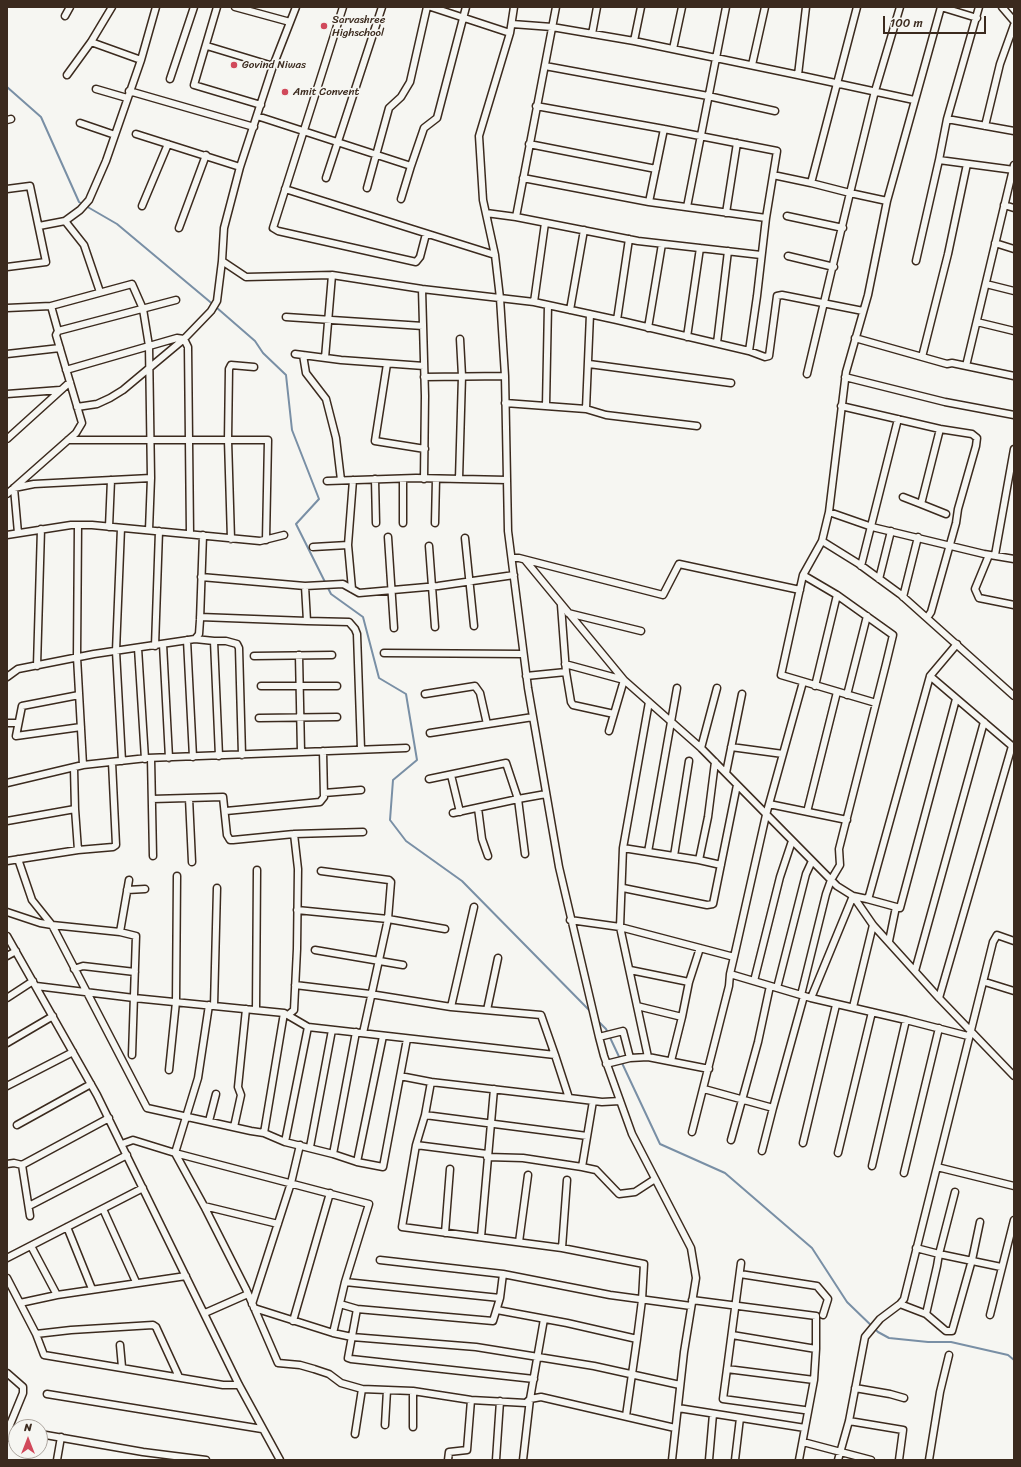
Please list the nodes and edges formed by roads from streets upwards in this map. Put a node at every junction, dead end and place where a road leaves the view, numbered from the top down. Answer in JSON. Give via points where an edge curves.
{"nodes":[{"id":1,"x":70,"y":7,"type":"edge"},
{"id":2,"x":112,"y":7,"type":"edge"},
{"id":3,"x":156,"y":7,"type":"edge"},
{"id":4,"x":194,"y":7,"type":"edge"},
{"id":5,"x":217,"y":7,"type":"edge"},
{"id":6,"x":235,"y":7,"type":"edge"},
{"id":7,"x":296,"y":7,"type":"edge"},
{"id":8,"x":343,"y":7,"type":"edge"},
{"id":9,"x":382,"y":7,"type":"edge"},
{"id":10,"x":427,"y":7,"type":"edge"},
{"id":11,"x":432,"y":7,"type":"edge"},
{"id":12,"x":466,"y":7,"type":"edge"},
{"id":13,"x":514,"y":7,"type":"edge"},
{"id":14,"x":556,"y":7,"type":"edge"},
{"id":15,"x":597,"y":7,"type":"edge"},
{"id":16,"x":640,"y":7,"type":"edge"},
{"id":17,"x":682,"y":7,"type":"edge"},
{"id":18,"x":726,"y":7,"type":"edge"},
{"id":19,"x":766,"y":7,"type":"edge"},
{"id":20,"x":806,"y":7,"type":"edge"},
{"id":21,"x":857,"y":7,"type":"edge"},
{"id":22,"x":900,"y":7,"type":"edge"},
{"id":23,"x":941,"y":7,"type":"edge"},
{"id":24,"x":979,"y":7,"type":"edge"},
{"id":25,"x":1002,"y":7,"type":"edge"},
{"id":26,"x":65,"y":16,"type":"dead end"},
{"id":27,"x":464,"y":18,"type":"junction"},
{"id":28,"x":977,"y":18,"type":"junction"},
{"id":29,"x":1014,"y":21,"type":"edge"},
{"id":30,"x":290,"y":22,"type":"junction"},
{"id":31,"x":512,"y":24,"type":"junction"},
{"id":32,"x":1014,"y":25,"type":"edge"},
{"id":33,"x":552,"y":27,"type":"junction"},
{"id":34,"x":510,"y":33,"type":"junction"},
{"id":35,"x":592,"y":34,"type":"junction"},
{"id":36,"x":634,"y":41,"type":"junction"},
{"id":37,"x":91,"y":42,"type":"junction"},
{"id":38,"x":207,"y":46,"type":"junction"},
{"id":39,"x":673,"y":49,"type":"junction"},
{"id":40,"x":715,"y":57,"type":"junction"},
{"id":41,"x":141,"y":60,"type":"junction"},
{"id":42,"x":752,"y":65,"type":"junction"},
{"id":43,"x":273,"y":66,"type":"junction"},
{"id":44,"x":545,"y":66,"type":"junction"},
{"id":45,"x":67,"y":75,"type":"dead end"},
{"id":46,"x":798,"y":75,"type":"junction"},
{"id":47,"x":170,"y":79,"type":"dead end"},
{"id":48,"x":837,"y":83,"type":"junction"},
{"id":49,"x":96,"y":89,"type":"dead end"},
{"id":50,"x":129,"y":91,"type":"junction"},
{"id":51,"x":875,"y":91,"type":"junction"},
{"id":52,"x":708,"y":96,"type":"junction"},
{"id":53,"x":127,"y":98,"type":"junction"},
{"id":54,"x":914,"y":100,"type":"junction"},
{"id":55,"x":261,"y":105,"type":"junction"},
{"id":56,"x":536,"y":106,"type":"junction"},
{"id":57,"x":775,"y":111,"type":"dead end"},
{"id":58,"x":258,"y":116,"type":"junction"},
{"id":59,"x":947,"y":119,"type":"junction"},
{"id":60,"x":80,"y":123,"type":"dead end"},
{"id":61,"x":985,"y":126,"type":"junction"},
{"id":62,"x":254,"y":127,"type":"junction"},
{"id":63,"x":664,"y":129,"type":"junction"},
{"id":64,"x":304,"y":131,"type":"junction"},
{"id":65,"x":1014,"y":131,"type":"edge"},
{"id":66,"x":136,"y":134,"type":"dead end"},
{"id":67,"x":115,"y":135,"type":"junction"},
{"id":68,"x":701,"y":136,"type":"junction"},
{"id":69,"x":339,"y":143,"type":"junction"},
{"id":70,"x":737,"y":143,"type":"junction"},
{"id":71,"x":168,"y":144,"type":"junction"},
{"id":72,"x":529,"y":144,"type":"junction"},
{"id":73,"x":206,"y":155,"type":"junction"},
{"id":74,"x":376,"y":155,"type":"junction"},
{"id":75,"x":939,"y":160,"type":"junction"},
{"id":76,"x":967,"y":164,"type":"junction"},
{"id":77,"x":411,"y":166,"type":"junction"},
{"id":78,"x":240,"y":167,"type":"junction"},
{"id":79,"x":1014,"y":168,"type":"edge"},
{"id":80,"x":656,"y":169,"type":"junction"},
{"id":81,"x":773,"y":175,"type":"junction"},
{"id":82,"x":326,"y":178,"type":"dead end"},
{"id":83,"x":523,"y":178,"type":"junction"},
{"id":84,"x":811,"y":183,"type":"junction"},
{"id":85,"x":367,"y":188,"type":"dead end"},
{"id":86,"x":7,"y":189,"type":"edge"},
{"id":87,"x":285,"y":189,"type":"junction"},
{"id":88,"x":850,"y":193,"type":"junction"},
{"id":89,"x":401,"y":199,"type":"dead end"},
{"id":90,"x":887,"y":201,"type":"junction"},
{"id":91,"x":649,"y":202,"type":"junction"},
{"id":92,"x":1004,"y":205,"type":"junction"},
{"id":93,"x":142,"y":206,"type":"dead end"},
{"id":94,"x":687,"y":207,"type":"junction"},
{"id":95,"x":1014,"y":208,"type":"edge"},
{"id":96,"x":486,"y":213,"type":"junction"},
{"id":97,"x":726,"y":213,"type":"junction"},
{"id":98,"x":787,"y":216,"type":"dead end"},
{"id":99,"x":516,"y":217,"type":"junction"},
{"id":100,"x":766,"y":218,"type":"junction"},
{"id":101,"x":65,"y":221,"type":"junction"},
{"id":102,"x":545,"y":223,"type":"junction"},
{"id":103,"x":39,"y":226,"type":"junction"},
{"id":104,"x":179,"y":228,"type":"dead end"},
{"id":105,"x":843,"y":228,"type":"junction"},
{"id":106,"x":584,"y":230,"type":"junction"},
{"id":107,"x":426,"y":234,"type":"junction"},
{"id":108,"x":629,"y":239,"type":"junction"},
{"id":109,"x":995,"y":243,"type":"junction"},
{"id":110,"x":662,"y":244,"type":"junction"},
{"id":111,"x":700,"y":248,"type":"junction"},
{"id":112,"x":1014,"y":249,"type":"edge"},
{"id":113,"x":728,"y":251,"type":"junction"},
{"id":114,"x":495,"y":255,"type":"junction"},
{"id":115,"x":761,"y":255,"type":"junction"},
{"id":116,"x":788,"y":256,"type":"dead end"},
{"id":117,"x":222,"y":260,"type":"junction"},
{"id":118,"x":916,"y":261,"type":"dead end"},
{"id":119,"x":7,"y":267,"type":"edge"},
{"id":120,"x":834,"y":267,"type":"junction"},
{"id":121,"x":332,"y":275,"type":"junction"},
{"id":122,"x":986,"y":284,"type":"junction"},
{"id":123,"x":422,"y":290,"type":"junction"},
{"id":124,"x":1014,"y":291,"type":"edge"},
{"id":125,"x":100,"y":292,"type":"junction"},
{"id":126,"x":500,"y":298,"type":"junction"},
{"id":127,"x":176,"y":300,"type":"dead end"},
{"id":128,"x":534,"y":302,"type":"junction"},
{"id":129,"x":824,"y":303,"type":"junction"},
{"id":130,"x":548,"y":305,"type":"junction"},
{"id":131,"x":50,"y":306,"type":"junction"},
{"id":132,"x":7,"y":308,"type":"edge"},
{"id":133,"x":142,"y":309,"type":"junction"},
{"id":134,"x":570,"y":310,"type":"junction"},
{"id":135,"x":863,"y":312,"type":"junction"},
{"id":136,"x":590,"y":314,"type":"junction"},
{"id":137,"x":286,"y":317,"type":"dead end"},
{"id":138,"x":329,"y":320,"type":"junction"},
{"id":139,"x":617,"y":320,"type":"junction"},
{"id":140,"x":977,"y":322,"type":"junction"},
{"id":141,"x":423,"y":326,"type":"junction"},
{"id":142,"x":648,"y":328,"type":"junction"},
{"id":143,"x":58,"y":331,"type":"junction"},
{"id":144,"x":1014,"y":331,"type":"edge"},
{"id":145,"x":687,"y":337,"type":"junction"},
{"id":146,"x":855,"y":338,"type":"junction"},
{"id":147,"x":184,"y":339,"type":"junction"},
{"id":148,"x":460,"y":339,"type":"dead end"},
{"id":149,"x":717,"y":343,"type":"junction"},
{"id":150,"x":149,"y":346,"type":"junction"},
{"id":151,"x":60,"y":348,"type":"junction"},
{"id":152,"x":749,"y":351,"type":"junction"},
{"id":153,"x":7,"y":354,"type":"edge"},
{"id":154,"x":295,"y":354,"type":"dead end"},
{"id":155,"x":303,"y":355,"type":"junction"},
{"id":156,"x":922,"y":357,"type":"junction"},
{"id":157,"x":325,"y":358,"type":"junction"},
{"id":158,"x":387,"y":364,"type":"junction"},
{"id":159,"x":589,"y":364,"type":"junction"},
{"id":160,"x":150,"y":366,"type":"junction"},
{"id":161,"x":424,"y":366,"type":"junction"},
{"id":162,"x":966,"y":366,"type":"junction"},
{"id":163,"x":254,"y":367,"type":"dead end"},
{"id":164,"x":66,"y":370,"type":"junction"},
{"id":165,"x":807,"y":374,"type":"dead end"},
{"id":166,"x":462,"y":376,"type":"junction"},
{"id":167,"x":505,"y":376,"type":"junction"},
{"id":168,"x":1014,"y":376,"type":"edge"},
{"id":169,"x":424,"y":377,"type":"junction"},
{"id":170,"x":845,"y":378,"type":"junction"},
{"id":171,"x":70,"y":382,"type":"junction"},
{"id":172,"x":731,"y":383,"type":"dead end"},
{"id":173,"x":60,"y":390,"type":"junction"},
{"id":174,"x":7,"y":394,"type":"edge"},
{"id":175,"x":505,"y":403,"type":"junction"},
{"id":176,"x":546,"y":406,"type":"junction"},
{"id":177,"x":841,"y":406,"type":"junction"},
{"id":178,"x":77,"y":407,"type":"junction"},
{"id":179,"x":586,"y":409,"type":"junction"},
{"id":180,"x":1014,"y":415,"type":"edge"},
{"id":181,"x":898,"y":419,"type":"junction"},
{"id":182,"x":697,"y":426,"type":"dead end"},
{"id":183,"x":940,"y":429,"type":"junction"},
{"id":184,"x":7,"y":439,"type":"edge"},
{"id":185,"x":68,"y":440,"type":"junction"},
{"id":186,"x":151,"y":440,"type":"junction"},
{"id":187,"x":188,"y":440,"type":"junction"},
{"id":188,"x":228,"y":440,"type":"junction"},
{"id":189,"x":425,"y":449,"type":"junction"},
{"id":190,"x":1014,"y":449,"type":"edge"},
{"id":191,"x":151,"y":478,"type":"junction"},
{"id":192,"x":424,"y":478,"type":"junction"},
{"id":193,"x":375,"y":479,"type":"junction"},
{"id":194,"x":403,"y":479,"type":"junction"},
{"id":195,"x":436,"y":479,"type":"junction"},
{"id":196,"x":459,"y":479,"type":"junction"},
{"id":197,"x":111,"y":480,"type":"junction"},
{"id":198,"x":341,"y":480,"type":"junction"},
{"id":199,"x":353,"y":480,"type":"junction"},
{"id":200,"x":507,"y":480,"type":"junction"},
{"id":201,"x":327,"y":481,"type":"dead end"},
{"id":202,"x":14,"y":488,"type":"junction"},
{"id":203,"x":7,"y":494,"type":"edge"},
{"id":204,"x":903,"y":497,"type":"dead end"},
{"id":205,"x":921,"y":504,"type":"junction"},
{"id":206,"x":829,"y":512,"type":"junction"},
{"id":207,"x":946,"y":514,"type":"dead end"},
{"id":208,"x":376,"y":523,"type":"dead end"},
{"id":209,"x":403,"y":523,"type":"dead end"},
{"id":210,"x":435,"y":523,"type":"dead end"},
{"id":211,"x":78,"y":525,"type":"junction"},
{"id":212,"x":872,"y":526,"type":"junction"},
{"id":213,"x":109,"y":527,"type":"junction"},
{"id":214,"x":121,"y":528,"type":"junction"},
{"id":215,"x":41,"y":530,"type":"junction"},
{"id":216,"x":149,"y":530,"type":"junction"},
{"id":217,"x":159,"y":531,"type":"junction"},
{"id":218,"x":891,"y":531,"type":"junction"},
{"id":219,"x":18,"y":533,"type":"junction"},
{"id":220,"x":190,"y":534,"type":"junction"},
{"id":221,"x":7,"y":535,"type":"edge"},
{"id":222,"x":203,"y":535,"type":"junction"},
{"id":223,"x":284,"y":535,"type":"dead end"},
{"id":224,"x":918,"y":537,"type":"junction"},
{"id":225,"x":388,"y":538,"type":"dead end"},
{"id":226,"x":465,"y":538,"type":"dead end"},
{"id":227,"x":231,"y":539,"type":"junction"},
{"id":228,"x":266,"y":540,"type":"junction"},
{"id":229,"x":822,"y":540,"type":"junction"},
{"id":230,"x":348,"y":545,"type":"junction"},
{"id":231,"x":950,"y":545,"type":"junction"},
{"id":232,"x":429,"y":546,"type":"dead end"},
{"id":233,"x":313,"y":547,"type":"dead end"},
{"id":234,"x":992,"y":555,"type":"junction"},
{"id":235,"x":512,"y":558,"type":"junction"},
{"id":236,"x":1014,"y":559,"type":"edge"},
{"id":237,"x":525,"y":560,"type":"junction"},
{"id":238,"x":861,"y":566,"type":"junction"},
{"id":239,"x":514,"y":575,"type":"junction"},
{"id":240,"x":803,"y":575,"type":"junction"},
{"id":241,"x":201,"y":577,"type":"junction"},
{"id":242,"x":879,"y":579,"type":"junction"},
{"id":243,"x":470,"y":581,"type":"junction"},
{"id":244,"x":305,"y":586,"type":"junction"},
{"id":245,"x":433,"y":586,"type":"junction"},
{"id":246,"x":352,"y":589,"type":"junction"},
{"id":247,"x":392,"y":589,"type":"junction"},
{"id":248,"x":800,"y":590,"type":"junction"},
{"id":249,"x":836,"y":595,"type":"junction"},
{"id":250,"x":903,"y":597,"type":"junction"},
{"id":251,"x":561,"y":605,"type":"junction"},
{"id":252,"x":1014,"y":605,"type":"edge"},
{"id":253,"x":568,"y":613,"type":"junction"},
{"id":254,"x":867,"y":616,"type":"junction"},
{"id":255,"x":200,"y":617,"type":"junction"},
{"id":256,"x":927,"y":618,"type":"junction"},
{"id":257,"x":307,"y":621,"type":"junction"},
{"id":258,"x":474,"y":626,"type":"dead end"},
{"id":259,"x":436,"y":627,"type":"dead end"},
{"id":260,"x":394,"y":628,"type":"dead end"},
{"id":261,"x":641,"y":632,"type":"dead end"},
{"id":262,"x":195,"y":639,"type":"junction"},
{"id":263,"x":187,"y":640,"type":"junction"},
{"id":264,"x":214,"y":641,"type":"junction"},
{"id":265,"x":163,"y":644,"type":"junction"},
{"id":266,"x":957,"y":644,"type":"junction"},
{"id":267,"x":155,"y":646,"type":"junction"},
{"id":268,"x":138,"y":648,"type":"junction"},
{"id":269,"x":116,"y":650,"type":"junction"},
{"id":270,"x":384,"y":653,"type":"dead end"},
{"id":271,"x":523,"y":654,"type":"junction"},
{"id":272,"x":299,"y":655,"type":"junction"},
{"id":273,"x":332,"y":655,"type":"dead end"},
{"id":274,"x":254,"y":656,"type":"dead end"},
{"id":275,"x":77,"y":657,"type":"junction"},
{"id":276,"x":565,"y":664,"type":"junction"},
{"id":277,"x":37,"y":666,"type":"junction"},
{"id":278,"x":566,"y":672,"type":"junction"},
{"id":279,"x":526,"y":676,"type":"junction"},
{"id":280,"x":930,"y":676,"type":"junction"},
{"id":281,"x":7,"y":677,"type":"edge"},
{"id":282,"x":624,"y":680,"type":"junction"},
{"id":283,"x":803,"y":682,"type":"junction"},
{"id":284,"x":261,"y":686,"type":"dead end"},
{"id":285,"x":300,"y":686,"type":"junction"},
{"id":286,"x":337,"y":686,"type":"dead end"},
{"id":287,"x":815,"y":686,"type":"junction"},
{"id":288,"x":677,"y":688,"type":"dead end"},
{"id":289,"x":716,"y":688,"type":"dead end"},
{"id":290,"x":837,"y":692,"type":"junction"},
{"id":291,"x":424,"y":694,"type":"dead end"},
{"id":292,"x":742,"y":694,"type":"dead end"},
{"id":293,"x":79,"y":695,"type":"junction"},
{"id":294,"x":847,"y":695,"type":"junction"},
{"id":295,"x":1014,"y":696,"type":"edge"},
{"id":296,"x":956,"y":699,"type":"junction"},
{"id":297,"x":649,"y":702,"type":"junction"},
{"id":298,"x":876,"y":703,"type":"junction"},
{"id":299,"x":614,"y":714,"type":"junction"},
{"id":300,"x":337,"y":716,"type":"dead end"},
{"id":301,"x":533,"y":717,"type":"junction"},
{"id":302,"x":259,"y":718,"type":"dead end"},
{"id":303,"x":300,"y":718,"type":"junction"},
{"id":304,"x":984,"y":722,"type":"junction"},
{"id":305,"x":7,"y":723,"type":"edge"},
{"id":306,"x":18,"y":723,"type":"junction"},
{"id":307,"x":672,"y":723,"type":"junction"},
{"id":308,"x":487,"y":724,"type":"junction"},
{"id":309,"x":81,"y":727,"type":"junction"},
{"id":310,"x":609,"y":731,"type":"dead end"},
{"id":311,"x":430,"y":733,"type":"dead end"},
{"id":312,"x":731,"y":747,"type":"junction"},
{"id":313,"x":406,"y":748,"type":"dead end"},
{"id":314,"x":701,"y":748,"type":"junction"},
{"id":315,"x":361,"y":749,"type":"junction"},
{"id":316,"x":322,"y":751,"type":"junction"},
{"id":317,"x":301,"y":752,"type":"junction"},
{"id":318,"x":783,"y":754,"type":"junction"},
{"id":319,"x":242,"y":755,"type":"junction"},
{"id":320,"x":219,"y":756,"type":"junction"},
{"id":321,"x":193,"y":757,"type":"junction"},
{"id":322,"x":148,"y":758,"type":"junction"},
{"id":323,"x":169,"y":758,"type":"junction"},
{"id":324,"x":122,"y":761,"type":"junction"},
{"id":325,"x":689,"y":761,"type":"dead end"},
{"id":326,"x":112,"y":762,"type":"junction"},
{"id":327,"x":715,"y":762,"type":"junction"},
{"id":328,"x":83,"y":765,"type":"junction"},
{"id":329,"x":74,"y":768,"type":"junction"},
{"id":330,"x":726,"y":773,"type":"junction"},
{"id":331,"x":451,"y":774,"type":"junction"},
{"id":332,"x":429,"y":779,"type":"dead end"},
{"id":333,"x":7,"y":783,"type":"edge"},
{"id":334,"x":738,"y":785,"type":"junction"},
{"id":335,"x":361,"y":790,"type":"dead end"},
{"id":336,"x":324,"y":793,"type":"junction"},
{"id":337,"x":546,"y":794,"type":"junction"},
{"id":338,"x":189,"y":798,"type":"junction"},
{"id":339,"x":152,"y":799,"type":"junction"},
{"id":340,"x":518,"y":799,"type":"junction"},
{"id":341,"x":769,"y":804,"type":"junction"},
{"id":342,"x":478,"y":808,"type":"junction"},
{"id":343,"x":75,"y":809,"type":"junction"},
{"id":344,"x":226,"y":811,"type":"junction"},
{"id":345,"x":460,"y":812,"type":"junction"},
{"id":346,"x":807,"y":812,"type":"junction"},
{"id":347,"x":453,"y":813,"type":"dead end"},
{"id":348,"x":766,"y":815,"type":"junction"},
{"id":349,"x":847,"y":820,"type":"junction"},
{"id":350,"x":7,"y":821,"type":"edge"},
{"id":351,"x":363,"y":832,"type":"dead end"},
{"id":352,"x":294,"y":834,"type":"junction"},
{"id":353,"x":792,"y":841,"type":"junction"},
{"id":354,"x":623,"y":848,"type":"junction"},
{"id":355,"x":78,"y":850,"type":"junction"},
{"id":356,"x":648,"y":852,"type":"junction"},
{"id":357,"x":525,"y":854,"type":"dead end"},
{"id":358,"x":153,"y":856,"type":"dead end"},
{"id":359,"x":488,"y":856,"type":"dead end"},
{"id":360,"x":674,"y":856,"type":"junction"},
{"id":361,"x":18,"y":859,"type":"junction"},
{"id":362,"x":699,"y":860,"type":"junction"},
{"id":363,"x":7,"y":861,"type":"edge"},
{"id":364,"x":192,"y":862,"type":"dead end"},
{"id":365,"x":812,"y":862,"type":"junction"},
{"id":366,"x":721,"y":865,"type":"junction"},
{"id":367,"x":256,"y":870,"type":"dead end"},
{"id":368,"x":321,"y":871,"type":"dead end"},
{"id":369,"x":177,"y":876,"type":"dead end"},
{"id":370,"x":129,"y":880,"type":"dead end"},
{"id":371,"x":831,"y":880,"type":"junction"},
{"id":372,"x":216,"y":888,"type":"dead end"},
{"id":373,"x":622,"y":888,"type":"junction"},
{"id":374,"x":145,"y":889,"type":"dead end"},
{"id":375,"x":127,"y":890,"type":"junction"},
{"id":376,"x":853,"y":896,"type":"junction"},
{"id":377,"x":867,"y":899,"type":"junction"},
{"id":378,"x":474,"y":907,"type":"dead end"},
{"id":379,"x":896,"y":907,"type":"junction"},
{"id":380,"x":298,"y":910,"type":"junction"},
{"id":381,"x":7,"y":912,"type":"edge"},
{"id":382,"x":388,"y":920,"type":"junction"},
{"id":383,"x":570,"y":920,"type":"junction"},
{"id":384,"x":52,"y":925,"type":"junction"},
{"id":385,"x":873,"y":925,"type":"junction"},
{"id":386,"x":620,"y":927,"type":"junction"},
{"id":387,"x":445,"y":929,"type":"dead end"},
{"id":388,"x":120,"y":932,"type":"junction"},
{"id":389,"x":7,"y":936,"type":"edge"},
{"id":390,"x":889,"y":941,"type":"junction"},
{"id":391,"x":1014,"y":941,"type":"edge"},
{"id":392,"x":700,"y":948,"type":"junction"},
{"id":393,"x":315,"y":950,"type":"dead end"},
{"id":394,"x":16,"y":951,"type":"junction"},
{"id":395,"x":7,"y":956,"type":"edge"},
{"id":396,"x":734,"y":957,"type":"junction"},
{"id":397,"x":498,"y":958,"type":"dead end"},
{"id":398,"x":379,"y":961,"type":"junction"},
{"id":399,"x":404,"y":965,"type":"dead end"},
{"id":400,"x":74,"y":969,"type":"junction"},
{"id":401,"x":630,"y":970,"type":"junction"},
{"id":402,"x":135,"y":972,"type":"junction"},
{"id":403,"x":915,"y":972,"type":"junction"},
{"id":404,"x":730,"y":974,"type":"junction"},
{"id":405,"x":754,"y":981,"type":"junction"},
{"id":406,"x":689,"y":982,"type":"junction"},
{"id":407,"x":985,"y":982,"type":"junction"},
{"id":408,"x":35,"y":983,"type":"junction"},
{"id":409,"x":295,"y":985,"type":"junction"},
{"id":410,"x":770,"y":986,"type":"junction"},
{"id":411,"x":777,"y":988,"type":"junction"},
{"id":412,"x":1014,"y":991,"type":"edge"},
{"id":413,"x":86,"y":992,"type":"junction"},
{"id":414,"x":370,"y":994,"type":"junction"},
{"id":415,"x":803,"y":996,"type":"junction"},
{"id":416,"x":7,"y":998,"type":"edge"},
{"id":417,"x":134,"y":998,"type":"junction"},
{"id":418,"x":811,"y":998,"type":"junction"},
{"id":419,"x":939,"y":998,"type":"junction"},
{"id":420,"x":176,"y":1002,"type":"junction"},
{"id":421,"x":836,"y":1004,"type":"junction"},
{"id":422,"x":212,"y":1006,"type":"junction"},
{"id":423,"x":637,"y":1006,"type":"junction"},
{"id":424,"x":451,"y":1007,"type":"junction"},
{"id":425,"x":853,"y":1007,"type":"junction"},
{"id":426,"x":246,"y":1009,"type":"junction"},
{"id":427,"x":256,"y":1010,"type":"junction"},
{"id":428,"x":487,"y":1010,"type":"junction"},
{"id":429,"x":872,"y":1012,"type":"junction"},
{"id":430,"x":286,"y":1014,"type":"junction"},
{"id":431,"x":53,"y":1016,"type":"junction"},
{"id":432,"x":682,"y":1017,"type":"junction"},
{"id":433,"x":906,"y":1020,"type":"junction"},
{"id":434,"x":308,"y":1027,"type":"junction"},
{"id":435,"x":939,"y":1028,"type":"junction"},
{"id":436,"x":332,"y":1030,"type":"junction"},
{"id":437,"x":356,"y":1032,"type":"junction"},
{"id":438,"x":363,"y":1033,"type":"junction"},
{"id":439,"x":970,"y":1033,"type":"junction"},
{"id":440,"x":383,"y":1036,"type":"junction"},
{"id":441,"x":602,"y":1037,"type":"junction"},
{"id":442,"x":407,"y":1039,"type":"junction"},
{"id":443,"x":7,"y":1043,"type":"edge"},
{"id":444,"x":73,"y":1052,"type":"junction"},
{"id":445,"x":555,"y":1055,"type":"junction"},
{"id":446,"x":132,"y":1056,"type":"dead end"},
{"id":447,"x":648,"y":1057,"type":"junction"},
{"id":448,"x":628,"y":1059,"type":"junction"},
{"id":449,"x":671,"y":1061,"type":"junction"},
{"id":450,"x":606,"y":1064,"type":"junction"},
{"id":451,"x":709,"y":1069,"type":"junction"},
{"id":452,"x":169,"y":1070,"type":"dead end"},
{"id":453,"x":400,"y":1076,"type":"junction"},
{"id":454,"x":1014,"y":1076,"type":"edge"},
{"id":455,"x":431,"y":1082,"type":"junction"},
{"id":456,"x":91,"y":1084,"type":"junction"},
{"id":457,"x":7,"y":1086,"type":"edge"},
{"id":458,"x":494,"y":1089,"type":"junction"},
{"id":459,"x":704,"y":1089,"type":"junction"},
{"id":460,"x":216,"y":1094,"type":"dead end"},
{"id":461,"x":568,"y":1098,"type":"junction"},
{"id":462,"x":742,"y":1100,"type":"junction"},
{"id":463,"x":593,"y":1101,"type":"junction"},
{"id":464,"x":620,"y":1101,"type":"junction"},
{"id":465,"x":773,"y":1108,"type":"junction"},
{"id":466,"x":425,"y":1115,"type":"junction"},
{"id":467,"x":185,"y":1116,"type":"junction"},
{"id":468,"x":109,"y":1118,"type":"junction"},
{"id":469,"x":208,"y":1121,"type":"junction"},
{"id":470,"x":490,"y":1124,"type":"junction"},
{"id":471,"x":17,"y":1125,"type":"dead end"},
{"id":472,"x":234,"y":1127,"type":"junction"},
{"id":473,"x":692,"y":1132,"type":"dead end"},
{"id":474,"x":264,"y":1133,"type":"junction"},
{"id":475,"x":587,"y":1136,"type":"junction"},
{"id":476,"x":731,"y":1140,"type":"dead end"},
{"id":477,"x":285,"y":1142,"type":"junction"},
{"id":478,"x":803,"y":1143,"type":"dead end"},
{"id":479,"x":122,"y":1144,"type":"junction"},
{"id":480,"x":300,"y":1145,"type":"junction"},
{"id":481,"x":416,"y":1145,"type":"junction"},
{"id":482,"x":310,"y":1147,"type":"junction"},
{"id":483,"x":762,"y":1151,"type":"dead end"},
{"id":484,"x":175,"y":1153,"type":"junction"},
{"id":485,"x":838,"y":1153,"type":"dead end"},
{"id":486,"x":333,"y":1154,"type":"junction"},
{"id":487,"x":127,"y":1155,"type":"junction"},
{"id":488,"x":487,"y":1155,"type":"junction"},
{"id":489,"x":358,"y":1162,"type":"junction"},
{"id":490,"x":7,"y":1164,"type":"edge"},
{"id":491,"x":22,"y":1165,"type":"junction"},
{"id":492,"x":872,"y":1166,"type":"dead end"},
{"id":493,"x":582,"y":1167,"type":"junction"},
{"id":494,"x":937,"y":1167,"type":"junction"},
{"id":495,"x":450,"y":1169,"type":"dead end"},
{"id":496,"x":904,"y":1173,"type":"dead end"},
{"id":497,"x":528,"y":1175,"type":"dead end"},
{"id":498,"x":655,"y":1179,"type":"junction"},
{"id":499,"x":567,"y":1180,"type":"dead end"},
{"id":500,"x":291,"y":1183,"type":"junction"},
{"id":501,"x":1014,"y":1186,"type":"edge"},
{"id":502,"x":143,"y":1188,"type":"junction"},
{"id":503,"x":955,"y":1192,"type":"dead end"},
{"id":504,"x":330,"y":1193,"type":"junction"},
{"id":505,"x":29,"y":1206,"type":"junction"},
{"id":506,"x":204,"y":1206,"type":"junction"},
{"id":507,"x":103,"y":1209,"type":"junction"},
{"id":508,"x":30,"y":1216,"type":"dead end"},
{"id":509,"x":1014,"y":1220,"type":"edge"},
{"id":510,"x":980,"y":1222,"type":"dead end"},
{"id":511,"x":278,"y":1224,"type":"junction"},
{"id":512,"x":67,"y":1227,"type":"junction"},
{"id":513,"x":445,"y":1233,"type":"junction"},
{"id":514,"x":481,"y":1237,"type":"junction"},
{"id":515,"x":519,"y":1242,"type":"junction"},
{"id":516,"x":31,"y":1246,"type":"junction"},
{"id":517,"x":562,"y":1248,"type":"junction"},
{"id":518,"x":916,"y":1248,"type":"junction"},
{"id":519,"x":939,"y":1254,"type":"junction"},
{"id":520,"x":7,"y":1258,"type":"edge"},
{"id":521,"x":380,"y":1260,"type":"dead end"},
{"id":522,"x":972,"y":1260,"type":"junction"},
{"id":523,"x":741,"y":1262,"type":"dead end"},
{"id":524,"x":1001,"y":1266,"type":"junction"},
{"id":525,"x":503,"y":1274,"type":"junction"},
{"id":526,"x":740,"y":1274,"type":"junction"},
{"id":527,"x":186,"y":1276,"type":"junction"},
{"id":528,"x":7,"y":1278,"type":"edge"},
{"id":529,"x":136,"y":1282,"type":"junction"},
{"id":530,"x":345,"y":1282,"type":"junction"},
{"id":531,"x":92,"y":1289,"type":"junction"},
{"id":532,"x":248,"y":1294,"type":"junction"},
{"id":533,"x":58,"y":1295,"type":"junction"},
{"id":534,"x":500,"y":1298,"type":"junction"},
{"id":535,"x":642,"y":1300,"type":"junction"},
{"id":536,"x":20,"y":1303,"type":"junction"},
{"id":537,"x":692,"y":1303,"type":"junction"},
{"id":538,"x":340,"y":1304,"type":"junction"},
{"id":539,"x":900,"y":1304,"type":"junction"},
{"id":540,"x":736,"y":1305,"type":"junction"},
{"id":541,"x":253,"y":1306,"type":"junction"},
{"id":542,"x":357,"y":1309,"type":"junction"},
{"id":543,"x":497,"y":1310,"type":"junction"},
{"id":544,"x":205,"y":1314,"type":"junction"},
{"id":545,"x":926,"y":1314,"type":"junction"},
{"id":546,"x":823,"y":1315,"type":"dead end"},
{"id":547,"x":990,"y":1315,"type":"dead end"},
{"id":548,"x":544,"y":1319,"type":"junction"},
{"id":549,"x":293,"y":1321,"type":"junction"},
{"id":550,"x":333,"y":1333,"type":"junction"},
{"id":551,"x":36,"y":1334,"type":"junction"},
{"id":552,"x":732,"y":1335,"type":"junction"},
{"id":553,"x":352,"y":1337,"type":"junction"},
{"id":554,"x":637,"y":1340,"type":"junction"},
{"id":555,"x":120,"y":1345,"type":"dead end"},
{"id":556,"x":816,"y":1349,"type":"junction"},
{"id":557,"x":949,"y":1355,"type":"dead end"},
{"id":558,"x":538,"y":1356,"type":"junction"},
{"id":559,"x":122,"y":1367,"type":"junction"},
{"id":560,"x":727,"y":1369,"type":"junction"},
{"id":561,"x":7,"y":1373,"type":"edge"},
{"id":562,"x":633,"y":1374,"type":"junction"},
{"id":563,"x":179,"y":1377,"type":"junction"},
{"id":564,"x":534,"y":1379,"type":"junction"},
{"id":565,"x":814,"y":1380,"type":"junction"},
{"id":566,"x":239,"y":1385,"type":"junction"},
{"id":567,"x":680,"y":1385,"type":"junction"},
{"id":568,"x":855,"y":1388,"type":"junction"},
{"id":569,"x":362,"y":1389,"type":"junction"},
{"id":570,"x":387,"y":1390,"type":"junction"},
{"id":571,"x":413,"y":1391,"type":"junction"},
{"id":572,"x":47,"y":1394,"type":"dead end"},
{"id":573,"x":530,"y":1398,"type":"junction"},
{"id":574,"x":904,"y":1398,"type":"dead end"},
{"id":575,"x":471,"y":1400,"type":"junction"},
{"id":576,"x":500,"y":1402,"type":"junction"},
{"id":577,"x":678,"y":1408,"type":"junction"},
{"id":578,"x":804,"y":1410,"type":"dead end"},
{"id":579,"x":713,"y":1414,"type":"junction"},
{"id":580,"x":626,"y":1416,"type":"junction"},
{"id":581,"x":740,"y":1418,"type":"junction"},
{"id":582,"x":848,"y":1421,"type":"junction"},
{"id":583,"x":385,"y":1425,"type":"dead end"},
{"id":584,"x":413,"y":1427,"type":"dead end"},
{"id":585,"x":676,"y":1428,"type":"junction"},
{"id":586,"x":805,"y":1428,"type":"junction"},
{"id":587,"x":262,"y":1429,"type":"junction"},
{"id":588,"x":7,"y":1432,"type":"edge"},
{"id":589,"x":355,"y":1434,"type":"dead end"},
{"id":590,"x":48,"y":1435,"type":"edge"},
{"id":591,"x":61,"y":1437,"type":"junction"},
{"id":592,"x":803,"y":1442,"type":"junction"},
{"id":593,"x":144,"y":1452,"type":"junction"},
{"id":594,"x":840,"y":1453,"type":"junction"},
{"id":595,"x":57,"y":1460,"type":"edge"},
{"id":596,"x":142,"y":1460,"type":"edge"},
{"id":597,"x":206,"y":1460,"type":"edge"},
{"id":598,"x":280,"y":1460,"type":"edge"},
{"id":599,"x":448,"y":1460,"type":"edge"},
{"id":600,"x":496,"y":1460,"type":"edge"},
{"id":601,"x":523,"y":1460,"type":"edge"},
{"id":602,"x":672,"y":1460,"type":"edge"},
{"id":603,"x":708,"y":1460,"type":"edge"},
{"id":604,"x":735,"y":1460,"type":"edge"},
{"id":605,"x":799,"y":1460,"type":"edge"},
{"id":606,"x":838,"y":1460,"type":"edge"},
{"id":607,"x":871,"y":1460,"type":"edge"},
{"id":608,"x":899,"y":1460,"type":"edge"},
{"id":609,"x":929,"y":1460,"type":"edge"}],
"edges":[{"from":1,"to":26,"type":"street"},
{"from":2,"to":37,"type":"street"},
{"from":3,"to":41,"type":"street"},
{"from":4,"to":47,"type":"street"},
{"from":5,"to":38,"type":"street"},
{"from":6,"to":30,"type":"street"},
{"from":7,"to":30,"type":"street"},
{"from":8,"to":64,"type":"street"},
{"from":9,"to":69,"type":"street"},
{"from":10,"to":74,"type":"street","via":[[410,82],[401,97],[390,108]]},
{"from":11,"to":27,"type":"street"},
{"from":12,"to":27,"type":"street"},
{"from":13,"to":31,"type":"street"},
{"from":14,"to":33,"type":"street"},
{"from":15,"to":35,"type":"street"},
{"from":16,"to":36,"type":"street"},
{"from":17,"to":39,"type":"street"},
{"from":18,"to":40,"type":"street"},
{"from":19,"to":42,"type":"street"},
{"from":20,"to":46,"type":"street"},
{"from":21,"to":48,"type":"street"},
{"from":22,"to":51,"type":"street"},
{"from":23,"to":28,"type":"street"},
{"from":23,"to":54,"type":"street"},
{"from":24,"to":28,"type":"street"},
{"from":25,"to":29,"type":"street"},
{"from":27,"to":34,"type":"street"},
{"from":27,"to":77,"type":"street","via":[[437,118],[424,128]]},
{"from":28,"to":59,"type":"street"},
{"from":30,"to":43,"type":"street"},
{"from":31,"to":33,"type":"street"},
{"from":31,"to":34,"type":"street"},
{"from":32,"to":61,"type":"street","via":[[1000,64]]},
{"from":33,"to":35,"type":"street"},
{"from":33,"to":44,"type":"street"},
{"from":34,"to":96,"type":"street","via":[[479,136]]},
{"from":35,"to":36,"type":"street"},
{"from":36,"to":39,"type":"street"},
{"from":37,"to":41,"type":"street"},
{"from":37,"to":45,"type":"street"},
{"from":38,"to":43,"type":"street"},
{"from":38,"to":55,"type":"street","via":[[194,85]]},
{"from":39,"to":40,"type":"street"},
{"from":40,"to":42,"type":"street"},
{"from":40,"to":52,"type":"street"},
{"from":41,"to":50,"type":"street"},
{"from":42,"to":46,"type":"street"},
{"from":43,"to":55,"type":"street"},
{"from":44,"to":52,"type":"street"},
{"from":44,"to":56,"type":"street"},
{"from":46,"to":48,"type":"street"},
{"from":48,"to":51,"type":"street"},
{"from":48,"to":84,"type":"street"},
{"from":49,"to":53,"type":"street"},
{"from":50,"to":53,"type":"street"},
{"from":50,"to":62,"type":"street"},
{"from":51,"to":54,"type":"street"},
{"from":51,"to":88,"type":"street"},
{"from":52,"to":57,"type":"street"},
{"from":52,"to":68,"type":"street"},
{"from":53,"to":67,"type":"street"},
{"from":54,"to":90,"type":"street"},
{"from":55,"to":58,"type":"street"},
{"from":56,"to":63,"type":"street"},
{"from":56,"to":72,"type":"street"},
{"from":58,"to":62,"type":"street"},
{"from":58,"to":64,"type":"street"},
{"from":59,"to":61,"type":"street"},
{"from":59,"to":75,"type":"street"},
{"from":60,"to":67,"type":"street"},
{"from":61,"to":65,"type":"street"},
{"from":62,"to":78,"type":"street"},
{"from":63,"to":68,"type":"street"},
{"from":63,"to":80,"type":"street"},
{"from":64,"to":69,"type":"street"},
{"from":64,"to":87,"type":"street"},
{"from":66,"to":71,"type":"street"},
{"from":67,"to":101,"type":"street","via":[[104,168],[89,200]]},
{"from":68,"to":70,"type":"street"},
{"from":68,"to":94,"type":"street"},
{"from":69,"to":74,"type":"street"},
{"from":69,"to":82,"type":"street"},
{"from":70,"to":81,"type":"street","via":[[777,151]]},
{"from":70,"to":97,"type":"street"},
{"from":71,"to":73,"type":"street"},
{"from":71,"to":93,"type":"street"},
{"from":72,"to":80,"type":"street"},
{"from":72,"to":83,"type":"street"},
{"from":73,"to":78,"type":"street"},
{"from":73,"to":104,"type":"street"},
{"from":74,"to":77,"type":"street"},
{"from":74,"to":85,"type":"street"},
{"from":75,"to":76,"type":"street"},
{"from":75,"to":118,"type":"street"},
{"from":76,"to":79,"type":"street"},
{"from":76,"to":156,"type":"street"},
{"from":77,"to":89,"type":"street"},
{"from":78,"to":117,"type":"street","via":[[224,228]]},
{"from":79,"to":92,"type":"street"},
{"from":80,"to":91,"type":"street"},
{"from":81,"to":84,"type":"street"},
{"from":81,"to":100,"type":"street"},
{"from":83,"to":91,"type":"street"},
{"from":83,"to":99,"type":"street"},
{"from":84,"to":88,"type":"street"},
{"from":86,"to":103,"type":"street","via":[[30,186]]},
{"from":87,"to":107,"type":"street"},
{"from":87,"to":107,"type":"street","via":[[273,226],[278,230],[416,262],[420,257]]},
{"from":88,"to":90,"type":"street"},
{"from":88,"to":105,"type":"street"},
{"from":90,"to":135,"type":"street"},
{"from":91,"to":94,"type":"street"},
{"from":92,"to":95,"type":"street"},
{"from":92,"to":109,"type":"street"},
{"from":94,"to":97,"type":"street"},
{"from":96,"to":99,"type":"street"},
{"from":96,"to":114,"type":"street"},
{"from":97,"to":100,"type":"street"},
{"from":98,"to":105,"type":"street"},
{"from":99,"to":102,"type":"street"},
{"from":100,"to":115,"type":"street"},
{"from":101,"to":103,"type":"street"},
{"from":101,"to":125,"type":"street","via":[[84,245]]},
{"from":102,"to":106,"type":"street"},
{"from":102,"to":128,"type":"street"},
{"from":103,"to":119,"type":"street","via":[[46,262]]},
{"from":105,"to":120,"type":"street"},
{"from":106,"to":108,"type":"street"},
{"from":106,"to":134,"type":"street"},
{"from":107,"to":114,"type":"street"},
{"from":108,"to":110,"type":"street"},
{"from":108,"to":139,"type":"street"},
{"from":109,"to":112,"type":"street"},
{"from":109,"to":122,"type":"street"},
{"from":110,"to":111,"type":"street"},
{"from":110,"to":142,"type":"street"},
{"from":111,"to":113,"type":"street"},
{"from":111,"to":145,"type":"street"},
{"from":113,"to":115,"type":"street"},
{"from":113,"to":149,"type":"street"},
{"from":114,"to":126,"type":"street"},
{"from":115,"to":152,"type":"street","via":[[758,296]]},
{"from":116,"to":120,"type":"street"},
{"from":117,"to":121,"type":"street","via":[[246,277]]},
{"from":117,"to":147,"type":"street","via":[[218,301]]},
{"from":120,"to":129,"type":"street"},
{"from":121,"to":123,"type":"street"},
{"from":121,"to":138,"type":"street"},
{"from":122,"to":124,"type":"street"},
{"from":122,"to":140,"type":"street"},
{"from":123,"to":126,"type":"street"},
{"from":123,"to":141,"type":"street"},
{"from":125,"to":131,"type":"street"},
{"from":125,"to":133,"type":"street","via":[[132,284]]},
{"from":126,"to":128,"type":"street"},
{"from":126,"to":167,"type":"street"},
{"from":127,"to":133,"type":"street"},
{"from":128,"to":130,"type":"street"},
{"from":129,"to":135,"type":"street"},
{"from":129,"to":152,"type":"street","via":[[777,296],[768,356]]},
{"from":129,"to":165,"type":"street"},
{"from":130,"to":134,"type":"street"},
{"from":130,"to":176,"type":"street"},
{"from":131,"to":132,"type":"street"},
{"from":131,"to":143,"type":"street"},
{"from":133,"to":143,"type":"street"},
{"from":133,"to":150,"type":"street"},
{"from":134,"to":136,"type":"street"},
{"from":135,"to":146,"type":"street"},
{"from":136,"to":139,"type":"street"},
{"from":136,"to":159,"type":"street"},
{"from":137,"to":138,"type":"street"},
{"from":138,"to":141,"type":"street"},
{"from":138,"to":157,"type":"street"},
{"from":139,"to":142,"type":"street"},
{"from":140,"to":144,"type":"street"},
{"from":140,"to":162,"type":"street"},
{"from":141,"to":161,"type":"street"},
{"from":142,"to":145,"type":"street"},
{"from":143,"to":151,"type":"street","via":[[56,335]]},
{"from":145,"to":149,"type":"street"},
{"from":146,"to":156,"type":"street"},
{"from":146,"to":170,"type":"street"},
{"from":147,"to":150,"type":"street","via":[[176,338]]},
{"from":147,"to":160,"type":"street"},
{"from":147,"to":187,"type":"street","via":[[188,347]]},
{"from":148,"to":166,"type":"street"},
{"from":149,"to":152,"type":"street"},
{"from":150,"to":160,"type":"street"},
{"from":150,"to":164,"type":"street"},
{"from":151,"to":153,"type":"street"},
{"from":151,"to":164,"type":"street"},
{"from":154,"to":155,"type":"street"},
{"from":155,"to":157,"type":"street"},
{"from":155,"to":198,"type":"street","via":[[306,373],[326,399],[336,438]]},
{"from":156,"to":162,"type":"street"},
{"from":157,"to":158,"type":"street"},
{"from":158,"to":161,"type":"street"},
{"from":158,"to":189,"type":"street","via":[[375,441]]},
{"from":159,"to":172,"type":"street"},
{"from":159,"to":179,"type":"street"},
{"from":160,"to":178,"type":"street","via":[[110,398],[97,404]]},
{"from":160,"to":186,"type":"street"},
{"from":161,"to":169,"type":"street"},
{"from":162,"to":168,"type":"street"},
{"from":163,"to":188,"type":"street","via":[[231,365]]},
{"from":164,"to":171,"type":"street"},
{"from":166,"to":167,"type":"street"},
{"from":166,"to":169,"type":"street"},
{"from":166,"to":196,"type":"street"},
{"from":167,"to":175,"type":"street"},
{"from":169,"to":189,"type":"street"},
{"from":170,"to":177,"type":"street"},
{"from":170,"to":180,"type":"street","via":[[945,402]]},
{"from":171,"to":173,"type":"street"},
{"from":171,"to":178,"type":"street"},
{"from":173,"to":174,"type":"street"},
{"from":173,"to":184,"type":"street"},
{"from":175,"to":176,"type":"street"},
{"from":175,"to":200,"type":"street"},
{"from":176,"to":179,"type":"street"},
{"from":177,"to":181,"type":"street"},
{"from":177,"to":206,"type":"street"},
{"from":178,"to":185,"type":"street","via":[[82,423]]},
{"from":179,"to":182,"type":"street","via":[[606,415]]},
{"from":181,"to":183,"type":"street"},
{"from":181,"to":212,"type":"street"},
{"from":183,"to":205,"type":"street"},
{"from":183,"to":231,"type":"street","via":[[972,434],[976,438]]},
{"from":185,"to":186,"type":"street"},
{"from":185,"to":202,"type":"street"},
{"from":186,"to":187,"type":"street"},
{"from":186,"to":191,"type":"street"},
{"from":187,"to":188,"type":"street"},
{"from":187,"to":220,"type":"street"},
{"from":188,"to":227,"type":"street"},
{"from":188,"to":228,"type":"street","via":[[268,440]]},
{"from":189,"to":192,"type":"street"},
{"from":190,"to":234,"type":"street"},
{"from":191,"to":197,"type":"street"},
{"from":191,"to":216,"type":"street"},
{"from":192,"to":194,"type":"street"},
{"from":192,"to":195,"type":"street"},
{"from":193,"to":194,"type":"street"},
{"from":193,"to":199,"type":"street"},
{"from":193,"to":208,"type":"street"},
{"from":194,"to":209,"type":"street"},
{"from":195,"to":196,"type":"street"},
{"from":195,"to":210,"type":"street"},
{"from":196,"to":200,"type":"street"},
{"from":197,"to":202,"type":"street","via":[[34,484]]},
{"from":197,"to":213,"type":"street"},
{"from":198,"to":199,"type":"street"},
{"from":198,"to":201,"type":"street"},
{"from":199,"to":230,"type":"street"},
{"from":200,"to":235,"type":"street","via":[[508,531]]},
{"from":202,"to":203,"type":"street"},
{"from":202,"to":219,"type":"street"},
{"from":204,"to":205,"type":"street"},
{"from":205,"to":207,"type":"street"},
{"from":206,"to":212,"type":"street"},
{"from":206,"to":229,"type":"street"},
{"from":211,"to":213,"type":"street"},
{"from":211,"to":215,"type":"street"},
{"from":211,"to":275,"type":"street"},
{"from":212,"to":218,"type":"street"},
{"from":212,"to":238,"type":"street"},
{"from":213,"to":214,"type":"street"},
{"from":214,"to":216,"type":"street"},
{"from":214,"to":269,"type":"street"},
{"from":215,"to":219,"type":"street"},
{"from":215,"to":277,"type":"street"},
{"from":216,"to":217,"type":"street"},
{"from":217,"to":220,"type":"street"},
{"from":217,"to":267,"type":"street"},
{"from":218,"to":224,"type":"street"},
{"from":218,"to":242,"type":"street"},
{"from":219,"to":221,"type":"street"},
{"from":220,"to":222,"type":"street"},
{"from":222,"to":227,"type":"street"},
{"from":222,"to":241,"type":"street"},
{"from":223,"to":228,"type":"street"},
{"from":224,"to":231,"type":"street"},
{"from":224,"to":250,"type":"street"},
{"from":225,"to":247,"type":"street"},
{"from":226,"to":243,"type":"street"},
{"from":227,"to":228,"type":"street"},
{"from":229,"to":238,"type":"street"},
{"from":229,"to":240,"type":"street"},
{"from":230,"to":233,"type":"street"},
{"from":230,"to":246,"type":"street"},
{"from":231,"to":234,"type":"street"},
{"from":231,"to":256,"type":"street","via":[[931,612]]},
{"from":232,"to":245,"type":"street"},
{"from":234,"to":236,"type":"street"},
{"from":234,"to":252,"type":"street","via":[[975,589],[979,598]]},
{"from":235,"to":237,"type":"street"},
{"from":235,"to":239,"type":"street"},
{"from":237,"to":248,"type":"street","via":[[664,596],[679,564]]},
{"from":237,"to":251,"type":"street"},
{"from":238,"to":242,"type":"street"},
{"from":239,"to":243,"type":"street"},
{"from":239,"to":271,"type":"street"},
{"from":240,"to":248,"type":"street"},
{"from":240,"to":249,"type":"street"},
{"from":241,"to":244,"type":"street"},
{"from":241,"to":255,"type":"street"},
{"from":242,"to":250,"type":"street"},
{"from":243,"to":245,"type":"street"},
{"from":243,"to":258,"type":"street"},
{"from":244,"to":246,"type":"street","via":[[343,584]]},
{"from":244,"to":257,"type":"street"},
{"from":245,"to":247,"type":"street"},
{"from":245,"to":259,"type":"street"},
{"from":246,"to":247,"type":"street","via":[[359,593]]},
{"from":247,"to":260,"type":"street"},
{"from":248,"to":283,"type":"street","via":[[781,675]]},
{"from":249,"to":254,"type":"street"},
{"from":249,"to":287,"type":"street"},
{"from":250,"to":256,"type":"street"},
{"from":251,"to":253,"type":"street"},
{"from":251,"to":276,"type":"street"},
{"from":253,"to":261,"type":"street"},
{"from":253,"to":282,"type":"street"},
{"from":254,"to":294,"type":"street"},
{"from":254,"to":298,"type":"street","via":[[893,635]]},
{"from":255,"to":257,"type":"street"},
{"from":255,"to":262,"type":"street","via":[[199,634]]},
{"from":256,"to":266,"type":"street"},
{"from":257,"to":315,"type":"street","via":[[349,622],[355,629]]},
{"from":262,"to":263,"type":"street"},
{"from":262,"to":264,"type":"street"},
{"from":263,"to":265,"type":"street"},
{"from":263,"to":321,"type":"street"},
{"from":264,"to":319,"type":"street","via":[[226,641],[236,644],[239,648]]},
{"from":264,"to":320,"type":"street"},
{"from":265,"to":267,"type":"street"},
{"from":265,"to":323,"type":"street"},
{"from":266,"to":280,"type":"street"},
{"from":266,"to":295,"type":"street"},
{"from":267,"to":268,"type":"street"},
{"from":268,"to":269,"type":"street"},
{"from":268,"to":322,"type":"street"},
{"from":269,"to":275,"type":"street"},
{"from":269,"to":324,"type":"street"},
{"from":270,"to":271,"type":"street"},
{"from":271,"to":279,"type":"street"},
{"from":272,"to":273,"type":"street"},
{"from":272,"to":274,"type":"street"},
{"from":272,"to":285,"type":"street"},
{"from":275,"to":277,"type":"street"},
{"from":275,"to":293,"type":"street"},
{"from":276,"to":278,"type":"street"},
{"from":276,"to":282,"type":"street"},
{"from":277,"to":281,"type":"street","via":[[18,669]]},
{"from":278,"to":279,"type":"street"},
{"from":278,"to":299,"type":"street","via":[[573,705]]},
{"from":279,"to":301,"type":"street"},
{"from":280,"to":296,"type":"street"},
{"from":280,"to":377,"type":"street","via":[[870,896]]},
{"from":282,"to":297,"type":"street"},
{"from":282,"to":299,"type":"street"},
{"from":283,"to":287,"type":"street"},
{"from":283,"to":318,"type":"street"},
{"from":284,"to":285,"type":"street"},
{"from":285,"to":286,"type":"street"},
{"from":285,"to":303,"type":"street"},
{"from":287,"to":290,"type":"street"},
{"from":288,"to":307,"type":"street"},
{"from":289,"to":314,"type":"street"},
{"from":290,"to":294,"type":"street"},
{"from":290,"to":346,"type":"street"},
{"from":291,"to":308,"type":"street","via":[[476,686]]},
{"from":292,"to":312,"type":"street"},
{"from":293,"to":306,"type":"street","via":[[22,706]]},
{"from":293,"to":309,"type":"street"},
{"from":294,"to":298,"type":"street"},
{"from":296,"to":304,"type":"street"},
{"from":296,"to":379,"type":"street","via":[[900,908]]},
{"from":297,"to":307,"type":"street"},
{"from":297,"to":354,"type":"street"},
{"from":298,"to":349,"type":"street"},
{"from":299,"to":310,"type":"street"},
{"from":300,"to":303,"type":"street"},
{"from":301,"to":308,"type":"street"},
{"from":301,"to":337,"type":"street"},
{"from":302,"to":303,"type":"street"},
{"from":303,"to":317,"type":"street"},
{"from":304,"to":403,"type":"street"},
{"from":304,"to":419,"type":"street","via":[[1012,746]]},
{"from":305,"to":306,"type":"street"},
{"from":306,"to":309,"type":"street","via":[[16,736]]},
{"from":307,"to":314,"type":"street"},
{"from":307,"to":356,"type":"street"},
{"from":308,"to":311,"type":"street"},
{"from":309,"to":328,"type":"street"},
{"from":312,"to":318,"type":"street"},
{"from":312,"to":330,"type":"street"},
{"from":313,"to":315,"type":"street"},
{"from":314,"to":327,"type":"street"},
{"from":315,"to":316,"type":"street"},
{"from":316,"to":317,"type":"street"},
{"from":316,"to":336,"type":"street"},
{"from":317,"to":319,"type":"street"},
{"from":318,"to":341,"type":"street"},
{"from":319,"to":320,"type":"street"},
{"from":320,"to":321,"type":"street"},
{"from":321,"to":323,"type":"street"},
{"from":322,"to":323,"type":"street"},
{"from":322,"to":324,"type":"street"},
{"from":322,"to":339,"type":"street"},
{"from":324,"to":326,"type":"street"},
{"from":325,"to":360,"type":"street"},
{"from":326,"to":328,"type":"street"},
{"from":326,"to":355,"type":"street","via":[[116,845]]},
{"from":327,"to":330,"type":"street"},
{"from":327,"to":362,"type":"street"},
{"from":328,"to":329,"type":"street"},
{"from":329,"to":333,"type":"street"},
{"from":329,"to":343,"type":"street"},
{"from":330,"to":334,"type":"street"},
{"from":331,"to":332,"type":"street"},
{"from":331,"to":340,"type":"street","via":[[506,763]]},
{"from":331,"to":345,"type":"street"},
{"from":334,"to":348,"type":"street"},
{"from":334,"to":366,"type":"street"},
{"from":335,"to":336,"type":"street"},
{"from":336,"to":344,"type":"street","via":[[322,800],[317,804]]},
{"from":337,"to":340,"type":"street"},
{"from":337,"to":383,"type":"street"},
{"from":338,"to":339,"type":"street"},
{"from":338,"to":344,"type":"street","via":[[222,796]]},
{"from":338,"to":364,"type":"street"},
{"from":339,"to":358,"type":"street"},
{"from":340,"to":342,"type":"street"},
{"from":340,"to":357,"type":"street"},
{"from":341,"to":346,"type":"street"},
{"from":341,"to":348,"type":"street"},
{"from":342,"to":345,"type":"street"},
{"from":342,"to":359,"type":"street","via":[[482,840]]},
{"from":343,"to":350,"type":"street"},
{"from":343,"to":355,"type":"street"},
{"from":344,"to":352,"type":"street","via":[[227,836],[230,840]]},
{"from":345,"to":347,"type":"street"},
{"from":346,"to":349,"type":"street"},
{"from":348,"to":353,"type":"street"},
{"from":348,"to":396,"type":"street"},
{"from":349,"to":371,"type":"street","via":[[839,849],[840,865]]},
{"from":351,"to":352,"type":"street"},
{"from":352,"to":380,"type":"street","via":[[298,869]]},
{"from":353,"to":365,"type":"street"},
{"from":353,"to":405,"type":"street","via":[[780,877]]},
{"from":354,"to":356,"type":"street"},
{"from":354,"to":373,"type":"street"},
{"from":355,"to":361,"type":"street"},
{"from":356,"to":360,"type":"street"},
{"from":360,"to":362,"type":"street"},
{"from":361,"to":363,"type":"street"},
{"from":361,"to":384,"type":"street","via":[[32,900]]},
{"from":362,"to":366,"type":"street"},
{"from":365,"to":371,"type":"street"},
{"from":365,"to":411,"type":"street","via":[[806,874]]},
{"from":366,"to":373,"type":"street","via":[[713,904],[707,905]]},
{"from":367,"to":427,"type":"street"},
{"from":368,"to":382,"type":"street","via":[[390,881],[392,884]]},
{"from":369,"to":420,"type":"street"},
{"from":370,"to":375,"type":"street"},
{"from":371,"to":376,"type":"street"},
{"from":371,"to":415,"type":"street"},
{"from":372,"to":422,"type":"street"},
{"from":373,"to":386,"type":"street"},
{"from":374,"to":375,"type":"street"},
{"from":375,"to":388,"type":"street"},
{"from":376,"to":377,"type":"street"},
{"from":376,"to":385,"type":"street"},
{"from":376,"to":418,"type":"street"},
{"from":377,"to":379,"type":"street"},
{"from":378,"to":424,"type":"street"},
{"from":379,"to":390,"type":"street"},
{"from":380,"to":382,"type":"street"},
{"from":380,"to":409,"type":"street"},
{"from":381,"to":384,"type":"street"},
{"from":382,"to":387,"type":"street"},
{"from":382,"to":398,"type":"street"},
{"from":383,"to":386,"type":"street"},
{"from":383,"to":441,"type":"street","via":[[595,1022]]},
{"from":384,"to":388,"type":"street"},
{"from":384,"to":400,"type":"street"},
{"from":385,"to":390,"type":"street"},
{"from":385,"to":425,"type":"street"},
{"from":386,"to":392,"type":"street"},
{"from":386,"to":401,"type":"street"},
{"from":388,"to":402,"type":"street","via":[[136,936]]},
{"from":389,"to":394,"type":"street"},
{"from":390,"to":403,"type":"street"},
{"from":391,"to":407,"type":"street","via":[[997,936],[989,956]]},
{"from":392,"to":396,"type":"street"},
{"from":392,"to":406,"type":"street"},
{"from":393,"to":398,"type":"street"},
{"from":394,"to":395,"type":"street"},
{"from":394,"to":408,"type":"street"},
{"from":396,"to":404,"type":"street"},
{"from":397,"to":428,"type":"street"},
{"from":398,"to":399,"type":"street"},
{"from":398,"to":414,"type":"street"},
{"from":400,"to":402,"type":"street","via":[[83,966]]},
{"from":400,"to":413,"type":"street"},
{"from":401,"to":406,"type":"street"},
{"from":401,"to":423,"type":"street"},
{"from":402,"to":417,"type":"street"},
{"from":403,"to":419,"type":"street"},
{"from":404,"to":405,"type":"street"},
{"from":404,"to":451,"type":"street"},
{"from":405,"to":410,"type":"street"},
{"from":406,"to":432,"type":"street"},
{"from":407,"to":412,"type":"street"},
{"from":407,"to":439,"type":"street","via":[[981,987]]},
{"from":408,"to":413,"type":"street"},
{"from":408,"to":416,"type":"street"},
{"from":408,"to":431,"type":"street"},
{"from":409,"to":414,"type":"street"},
{"from":409,"to":430,"type":"street","via":[[294,1010]]},
{"from":410,"to":411,"type":"street"},
{"from":410,"to":462,"type":"street"},
{"from":411,"to":415,"type":"street"},
{"from":413,"to":417,"type":"street"},
{"from":413,"to":467,"type":"street","via":[[147,1108]]},
{"from":414,"to":424,"type":"street"},
{"from":414,"to":438,"type":"street"},
{"from":415,"to":418,"type":"street"},
{"from":415,"to":465,"type":"street"},
{"from":417,"to":420,"type":"street"},
{"from":417,"to":446,"type":"street"},
{"from":418,"to":421,"type":"street"},
{"from":419,"to":439,"type":"street"},
{"from":420,"to":422,"type":"street"},
{"from":420,"to":452,"type":"street"},
{"from":421,"to":425,"type":"street"},
{"from":421,"to":478,"type":"street"},
{"from":422,"to":426,"type":"street"},
{"from":422,"to":467,"type":"street","via":[[198,1078]]},
{"from":423,"to":432,"type":"street"},
{"from":423,"to":447,"type":"street"},
{"from":424,"to":428,"type":"street"},
{"from":425,"to":429,"type":"street"},
{"from":426,"to":427,"type":"street"},
{"from":426,"to":472,"type":"street","via":[[238,1087],[241,1095]]},
{"from":427,"to":430,"type":"street"},
{"from":428,"to":445,"type":"street","via":[[541,1016]]},
{"from":429,"to":433,"type":"street"},
{"from":429,"to":485,"type":"street"},
{"from":430,"to":434,"type":"street"},
{"from":430,"to":474,"type":"street"},
{"from":431,"to":443,"type":"street"},
{"from":431,"to":444,"type":"street"},
{"from":432,"to":449,"type":"street"},
{"from":433,"to":435,"type":"street"},
{"from":433,"to":492,"type":"street"},
{"from":434,"to":436,"type":"street"},
{"from":434,"to":477,"type":"street"},
{"from":435,"to":439,"type":"street"},
{"from":435,"to":496,"type":"street"},
{"from":436,"to":437,"type":"street"},
{"from":436,"to":482,"type":"street"},
{"from":437,"to":438,"type":"street"},
{"from":437,"to":486,"type":"street"},
{"from":438,"to":440,"type":"street"},
{"from":439,"to":454,"type":"street"},
{"from":439,"to":494,"type":"street"},
{"from":440,"to":442,"type":"street"},
{"from":440,"to":489,"type":"street"},
{"from":441,"to":448,"type":"street","via":[[623,1031]]},
{"from":441,"to":450,"type":"street"},
{"from":442,"to":445,"type":"street"},
{"from":442,"to":453,"type":"street"},
{"from":444,"to":456,"type":"street"},
{"from":444,"to":457,"type":"street"},
{"from":445,"to":461,"type":"street"},
{"from":447,"to":448,"type":"street"},
{"from":447,"to":449,"type":"street"},
{"from":448,"to":450,"type":"street"},
{"from":449,"to":451,"type":"street"},
{"from":450,"to":464,"type":"street"},
{"from":451,"to":459,"type":"street"},
{"from":453,"to":455,"type":"street"},
{"from":453,"to":489,"type":"street","via":[[384,1167]]},
{"from":455,"to":458,"type":"street"},
{"from":455,"to":466,"type":"street"},
{"from":456,"to":468,"type":"street"},
{"from":456,"to":471,"type":"street"},
{"from":458,"to":461,"type":"street"},
{"from":458,"to":470,"type":"street"},
{"from":459,"to":462,"type":"street"},
{"from":459,"to":473,"type":"street"},
{"from":460,"to":469,"type":"street"},
{"from":461,"to":463,"type":"street"},
{"from":462,"to":465,"type":"street"},
{"from":462,"to":476,"type":"street"},
{"from":463,"to":464,"type":"street"},
{"from":463,"to":475,"type":"street"},
{"from":464,"to":498,"type":"street","via":[[632,1134]]},
{"from":465,"to":483,"type":"street"},
{"from":466,"to":470,"type":"street"},
{"from":466,"to":481,"type":"street"},
{"from":467,"to":469,"type":"street"},
{"from":467,"to":484,"type":"street"},
{"from":468,"to":479,"type":"street"},
{"from":468,"to":491,"type":"street"},
{"from":469,"to":472,"type":"street"},
{"from":470,"to":475,"type":"street"},
{"from":470,"to":488,"type":"street"},
{"from":472,"to":474,"type":"street"},
{"from":474,"to":477,"type":"street"},
{"from":475,"to":493,"type":"street"},
{"from":477,"to":480,"type":"street"},
{"from":479,"to":484,"type":"street","via":[[133,1140]]},
{"from":479,"to":487,"type":"street"},
{"from":480,"to":482,"type":"street"},
{"from":480,"to":500,"type":"street"},
{"from":481,"to":488,"type":"street"},
{"from":481,"to":513,"type":"street","via":[[402,1227]]},
{"from":482,"to":486,"type":"street"},
{"from":484,"to":500,"type":"street"},
{"from":484,"to":506,"type":"street"},
{"from":486,"to":489,"type":"street"},
{"from":487,"to":502,"type":"street"},
{"from":487,"to":505,"type":"street"},
{"from":488,"to":493,"type":"street"},
{"from":488,"to":514,"type":"street"},
{"from":490,"to":491,"type":"street"},
{"from":491,"to":505,"type":"street"},
{"from":493,"to":498,"type":"street","via":[[596,1170],[619,1194],[635,1192]]},
{"from":494,"to":501,"type":"street"},
{"from":494,"to":518,"type":"street"},
{"from":495,"to":513,"type":"street"},
{"from":497,"to":515,"type":"street"},
{"from":498,"to":537,"type":"street","via":[[691,1248],[696,1278]]},
{"from":499,"to":517,"type":"street"},
{"from":500,"to":504,"type":"street"},
{"from":500,"to":511,"type":"street"},
{"from":502,"to":507,"type":"street"},
{"from":502,"to":527,"type":"street"},
{"from":503,"to":519,"type":"street"},
{"from":504,"to":530,"type":"street","via":[[369,1204]]},
{"from":504,"to":549,"type":"street"},
{"from":505,"to":508,"type":"street"},
{"from":506,"to":511,"type":"street"},
{"from":506,"to":532,"type":"street"},
{"from":507,"to":512,"type":"street"},
{"from":507,"to":529,"type":"street"},
{"from":509,"to":524,"type":"street"},
{"from":510,"to":522,"type":"street"},
{"from":511,"to":541,"type":"street"},
{"from":512,"to":516,"type":"street"},
{"from":512,"to":531,"type":"street"},
{"from":513,"to":514,"type":"street"},
{"from":514,"to":515,"type":"street"},
{"from":515,"to":517,"type":"street"},
{"from":516,"to":520,"type":"street"},
{"from":516,"to":533,"type":"street"},
{"from":517,"to":535,"type":"street","via":[[644,1264]]},
{"from":518,"to":519,"type":"street"},
{"from":518,"to":539,"type":"street","via":[[904,1299]]},
{"from":519,"to":522,"type":"street"},
{"from":519,"to":545,"type":"street"},
{"from":521,"to":525,"type":"street"},
{"from":522,"to":524,"type":"street"},
{"from":522,"to":545,"type":"street","via":[[952,1331],[946,1331]]},
{"from":523,"to":526,"type":"street"},
{"from":524,"to":547,"type":"street"},
{"from":525,"to":534,"type":"street"},
{"from":525,"to":535,"type":"street"},
{"from":526,"to":540,"type":"street"},
{"from":526,"to":546,"type":"street","via":[[817,1286],[828,1299]]},
{"from":527,"to":529,"type":"street"},
{"from":527,"to":544,"type":"street"},
{"from":528,"to":536,"type":"street"},
{"from":529,"to":531,"type":"street"},
{"from":530,"to":534,"type":"street"},
{"from":530,"to":538,"type":"street"},
{"from":531,"to":533,"type":"street"},
{"from":532,"to":541,"type":"street"},
{"from":532,"to":544,"type":"street"},
{"from":533,"to":536,"type":"street"},
{"from":534,"to":543,"type":"street"},
{"from":535,"to":537,"type":"street"},
{"from":535,"to":554,"type":"street"},
{"from":536,"to":551,"type":"street"},
{"from":537,"to":540,"type":"street"},
{"from":537,"to":567,"type":"street"},
{"from":538,"to":542,"type":"street"},
{"from":538,"to":550,"type":"street"},
{"from":539,"to":545,"type":"street"},
{"from":539,"to":568,"type":"street","via":[[880,1319],[865,1337]]},
{"from":540,"to":552,"type":"street"},
{"from":540,"to":556,"type":"street","via":[[816,1316]]},
{"from":541,"to":549,"type":"street"},
{"from":541,"to":569,"type":"street","via":[[278,1363],[314,1369],[329,1374],[341,1383]]},
{"from":542,"to":543,"type":"street","via":[[493,1321]]},
{"from":542,"to":553,"type":"street"},
{"from":543,"to":548,"type":"street"},
{"from":544,"to":566,"type":"street"},
{"from":548,"to":554,"type":"street"},
{"from":548,"to":558,"type":"street"},
{"from":549,"to":550,"type":"street"},
{"from":550,"to":553,"type":"street"},
{"from":551,"to":559,"type":"street","via":[[44,1355]]},
{"from":551,"to":563,"type":"street","via":[[153,1325]]},
{"from":552,"to":556,"type":"street"},
{"from":552,"to":560,"type":"street"},
{"from":553,"to":558,"type":"street","via":[[476,1347]]},
{"from":553,"to":564,"type":"street","via":[[348,1358],[351,1359]]},
{"from":554,"to":562,"type":"street"},
{"from":555,"to":559,"type":"street"},
{"from":556,"to":565,"type":"street"},
{"from":557,"to":609,"type":"street"},
{"from":558,"to":562,"type":"street"},
{"from":558,"to":564,"type":"street"},
{"from":559,"to":563,"type":"street"},
{"from":560,"to":565,"type":"street"},
{"from":560,"to":578,"type":"street","via":[[723,1398]]},
{"from":561,"to":588,"type":"street","via":[[23,1387]]},
{"from":562,"to":567,"type":"street"},
{"from":562,"to":580,"type":"street"},
{"from":563,"to":566,"type":"street"},
{"from":564,"to":573,"type":"street"},
{"from":565,"to":586,"type":"street"},
{"from":566,"to":587,"type":"street"},
{"from":567,"to":577,"type":"street"},
{"from":568,"to":574,"type":"street"},
{"from":568,"to":582,"type":"street"},
{"from":569,"to":570,"type":"street"},
{"from":569,"to":589,"type":"street"},
{"from":570,"to":571,"type":"street"},
{"from":570,"to":583,"type":"street"},
{"from":571,"to":575,"type":"street"},
{"from":571,"to":584,"type":"street"},
{"from":572,"to":587,"type":"street"},
{"from":573,"to":576,"type":"street","via":[[526,1403]]},
{"from":573,"to":580,"type":"street","via":[[541,1397]]},
{"from":573,"to":601,"type":"street"},
{"from":575,"to":576,"type":"street"},
{"from":575,"to":599,"type":"street","via":[[467,1450],[448,1452]]},
{"from":576,"to":600,"type":"street"},
{"from":577,"to":579,"type":"street"},
{"from":577,"to":585,"type":"street"},
{"from":579,"to":581,"type":"street"},
{"from":579,"to":603,"type":"street"},
{"from":580,"to":585,"type":"street"},
{"from":581,"to":586,"type":"street"},
{"from":581,"to":604,"type":"street"},
{"from":582,"to":594,"type":"street"},
{"from":582,"to":608,"type":"street","via":[[902,1430]]},
{"from":585,"to":602,"type":"street"},
{"from":586,"to":592,"type":"street"},
{"from":587,"to":598,"type":"street"},
{"from":590,"to":591,"type":"street"},
{"from":591,"to":593,"type":"street"},
{"from":591,"to":595,"type":"street"},
{"from":592,"to":594,"type":"street"},
{"from":592,"to":605,"type":"street"},
{"from":593,"to":596,"type":"street"},
{"from":593,"to":597,"type":"street"},
{"from":594,"to":606,"type":"street"},
{"from":594,"to":607,"type":"street"}]}
